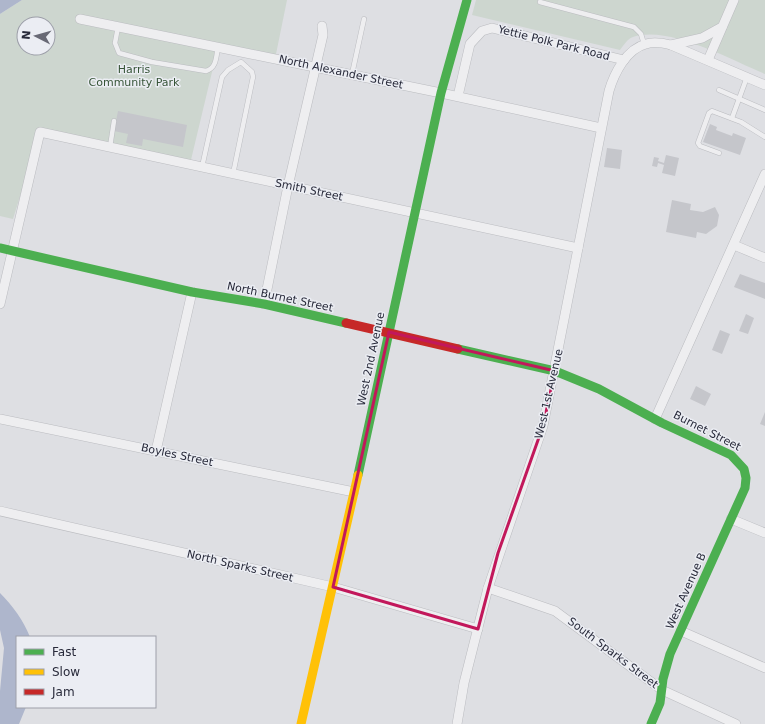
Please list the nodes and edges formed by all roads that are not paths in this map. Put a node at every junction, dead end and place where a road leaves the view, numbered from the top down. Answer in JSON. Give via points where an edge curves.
{"nodes":[{"id":1,"x":467,"y":0,"type":"edge"},
{"id":2,"x":733,"y":1,"type":"edge"},
{"id":3,"x":540,"y":2,"type":"dead end"},
{"id":4,"x":80,"y":19,"type":"dead end"},
{"id":5,"x":364,"y":19,"type":"dead end"},
{"id":6,"x":118,"y":26,"type":"junction"},
{"id":7,"x":322,"y":26,"type":"dead end"},
{"id":8,"x":722,"y":27,"type":"junction"},
{"id":9,"x":644,"y":44,"type":"junction"},
{"id":10,"x":671,"y":45,"type":"junction"},
{"id":11,"x":218,"y":47,"type":"junction"},
{"id":12,"x":243,"y":52,"type":"junction"},
{"id":13,"x":624,"y":60,"type":"junction"},
{"id":14,"x":708,"y":60,"type":"junction"},
{"id":15,"x":241,"y":62,"type":"junction"},
{"id":16,"x":315,"y":67,"type":"junction"},
{"id":17,"x":352,"y":74,"type":"junction"},
{"id":18,"x":747,"y":77,"type":"junction"},
{"id":19,"x":765,"y":85,"type":"edge"},
{"id":20,"x":719,"y":90,"type":"dead end"},
{"id":21,"x":441,"y":93,"type":"junction"},
{"id":22,"x":458,"y":96,"type":"junction"},
{"id":23,"x":740,"y":98,"type":"junction"},
{"id":24,"x":765,"y":110,"type":"edge"},
{"id":25,"x":732,"y":118,"type":"junction"},
{"id":26,"x":114,"y":121,"type":"dead end"},
{"id":27,"x":601,"y":128,"type":"junction"},
{"id":28,"x":765,"y":137,"type":"edge"},
{"id":29,"x":110,"y":147,"type":"junction"},
{"id":30,"x":719,"y":153,"type":"dead end"},
{"id":31,"x":202,"y":167,"type":"junction"},
{"id":32,"x":233,"y":174,"type":"junction"},
{"id":33,"x":765,"y":174,"type":"edge"},
{"id":34,"x":288,"y":186,"type":"junction"},
{"id":35,"x":415,"y":213,"type":"junction"},
{"id":36,"x":734,"y":245,"type":"junction"},
{"id":37,"x":0,"y":248,"type":"edge"},
{"id":38,"x":578,"y":248,"type":"junction"},
{"id":39,"x":12,"y":251,"type":"junction"},
{"id":40,"x":765,"y":258,"type":"edge"},
{"id":41,"x":192,"y":292,"type":"junction"},
{"id":42,"x":0,"y":304,"type":"edge"},
{"id":43,"x":264,"y":304,"type":"junction"},
{"id":44,"x":389,"y":332,"type":"junction"},
{"id":45,"x":555,"y":371,"type":"junction"},
{"id":46,"x":655,"y":418,"type":"junction"},
{"id":47,"x":0,"y":419,"type":"edge"},
{"id":48,"x":156,"y":451,"type":"junction"},
{"id":49,"x":745,"y":470,"type":"joint"},
{"id":50,"x":354,"y":492,"type":"junction"},
{"id":51,"x":0,"y":511,"type":"edge"},
{"id":52,"x":731,"y":519,"type":"junction"},
{"id":53,"x":765,"y":533,"type":"edge"},
{"id":54,"x":333,"y":587,"type":"junction"},
{"id":55,"x":488,"y":588,"type":"junction"},
{"id":56,"x":478,"y":629,"type":"junction"},
{"id":57,"x":681,"y":631,"type":"junction"},
{"id":58,"x":765,"y":668,"type":"edge"},
{"id":59,"x":662,"y":690,"type":"junction"},
{"id":60,"x":301,"y":724,"type":"edge"},
{"id":61,"x":457,"y":724,"type":"edge"},
{"id":62,"x":651,"y":724,"type":"edge"},
{"id":63,"x":736,"y":724,"type":"edge"}],
"edges":[{"from":1,"to":21,"type":"street","name":"West 2nd Avenue"},
{"from":2,"to":8,"type":"street"},
{"from":3,"to":9,"type":"lane","via":[[634,27],[641,34]]},
{"from":4,"to":6,"type":"street","name":"North Alexander Street"},
{"from":5,"to":17,"type":"lane"},
{"from":6,"to":11,"type":"street","name":"North Alexander Street"},
{"from":6,"to":11,"type":"lane","via":[[114,43],[119,53],[152,62],[206,71],[214,65]]},
{"from":7,"to":16,"type":"street","via":[[323,34]]},
{"from":8,"to":10,"type":"street","via":[[702,38]]},
{"from":8,"to":14,"type":"street"},
{"from":9,"to":10,"type":"street","via":[[654,42]]},
{"from":9,"to":13,"type":"street"},
{"from":10,"to":14,"type":"street"},
{"from":11,"to":12,"type":"street","name":"North Alexander Street"},
{"from":12,"to":15,"type":"lane"},
{"from":12,"to":16,"type":"street","name":"North Alexander Street"},
{"from":13,"to":22,"type":"street","name":"Yettie Polk Park Road","via":[[492,28],[482,31],[470,44]]},
{"from":13,"to":27,"type":"street","name":"West 1st Avenue","via":[[612,80]]},
{"from":14,"to":18,"type":"street"},
{"from":15,"to":31,"type":"lane","via":[[222,77]]},
{"from":15,"to":32,"type":"lane","via":[[252,72],[253,77]]},
{"from":16,"to":17,"type":"street","name":"North Alexander Street"},
{"from":16,"to":34,"type":"street"},
{"from":17,"to":21,"type":"street","name":"North Alexander Street"},
{"from":18,"to":19,"type":"street"},
{"from":18,"to":23,"type":"lane"},
{"from":20,"to":23,"type":"lane"},
{"from":21,"to":22,"type":"street","name":"North Alexander Street"},
{"from":21,"to":35,"type":"street","name":"West 2nd Avenue"},
{"from":22,"to":27,"type":"street","name":"North Alexander Street"},
{"from":23,"to":24,"type":"lane"},
{"from":23,"to":25,"type":"lane"},
{"from":25,"to":28,"type":"lane"},
{"from":25,"to":30,"type":"lane","via":[[712,111],[700,135],[700,146]]},
{"from":26,"to":29,"type":"lane"},
{"from":27,"to":38,"type":"street","name":"West 1st Avenue"},
{"from":29,"to":31,"type":"street","name":"Smith Street"},
{"from":29,"to":39,"type":"street","name":"Smith Street","via":[[40,132]]},
{"from":31,"to":32,"type":"street","name":"Smith Street"},
{"from":32,"to":34,"type":"street","name":"Smith Street"},
{"from":33,"to":36,"type":"street"},
{"from":34,"to":35,"type":"street","name":"Smith Street"},
{"from":34,"to":43,"type":"street"},
{"from":35,"to":38,"type":"street","name":"Smith Street"},
{"from":35,"to":44,"type":"street","name":"West 2nd Avenue"},
{"from":36,"to":40,"type":"street"},
{"from":36,"to":46,"type":"street"},
{"from":37,"to":39,"type":"street","name":"North Burnet Street"},
{"from":38,"to":45,"type":"street","name":"West 1st Avenue"},
{"from":39,"to":41,"type":"street","name":"North Burnet Street"},
{"from":39,"to":42,"type":"street"},
{"from":41,"to":43,"type":"street","name":"North Burnet Street"},
{"from":41,"to":48,"type":"street"},
{"from":43,"to":44,"type":"street","name":"North Burnet Street"},
{"from":44,"to":45,"type":"street","name":"North Burnet Street"},
{"from":44,"to":50,"type":"street","name":"West 2nd Avenue"},
{"from":45,"to":46,"type":"street","name":"Burnet Street","via":[[600,388]]},
{"from":45,"to":55,"type":"street","name":"West 1st Avenue","via":[[536,448]]},
{"from":46,"to":49,"type":"street","name":"Burnet Street","via":[[731,455]]},
{"from":47,"to":48,"type":"street","name":"Boyles Street"},
{"from":48,"to":50,"type":"street","name":"Boyles Street"},
{"from":49,"to":52,"type":"street","name":"West Avenue B","via":[[747,482]]},
{"from":50,"to":54,"type":"street","name":"West 2nd Avenue"},
{"from":51,"to":54,"type":"street","name":"North Sparks Street"},
{"from":52,"to":53,"type":"street"},
{"from":52,"to":57,"type":"street","name":"West Avenue B"},
{"from":54,"to":56,"type":"street","name":"North Sparks Street"},
{"from":54,"to":60,"type":"street","name":"West 2nd Avenue"},
{"from":55,"to":56,"type":"street","name":"West 1st Avenue"},
{"from":55,"to":59,"type":"street","name":"South Sparks Street","via":[[555,610]]},
{"from":56,"to":61,"type":"street","name":"West 1st Avenue","via":[[464,682]]},
{"from":57,"to":58,"type":"street"},
{"from":57,"to":59,"type":"street","name":"West Avenue B","via":[[667,663]]},
{"from":59,"to":62,"type":"street","name":"West Avenue B","via":[[660,703]]},
{"from":59,"to":63,"type":"street","name":"South Sparks Street"}]}
